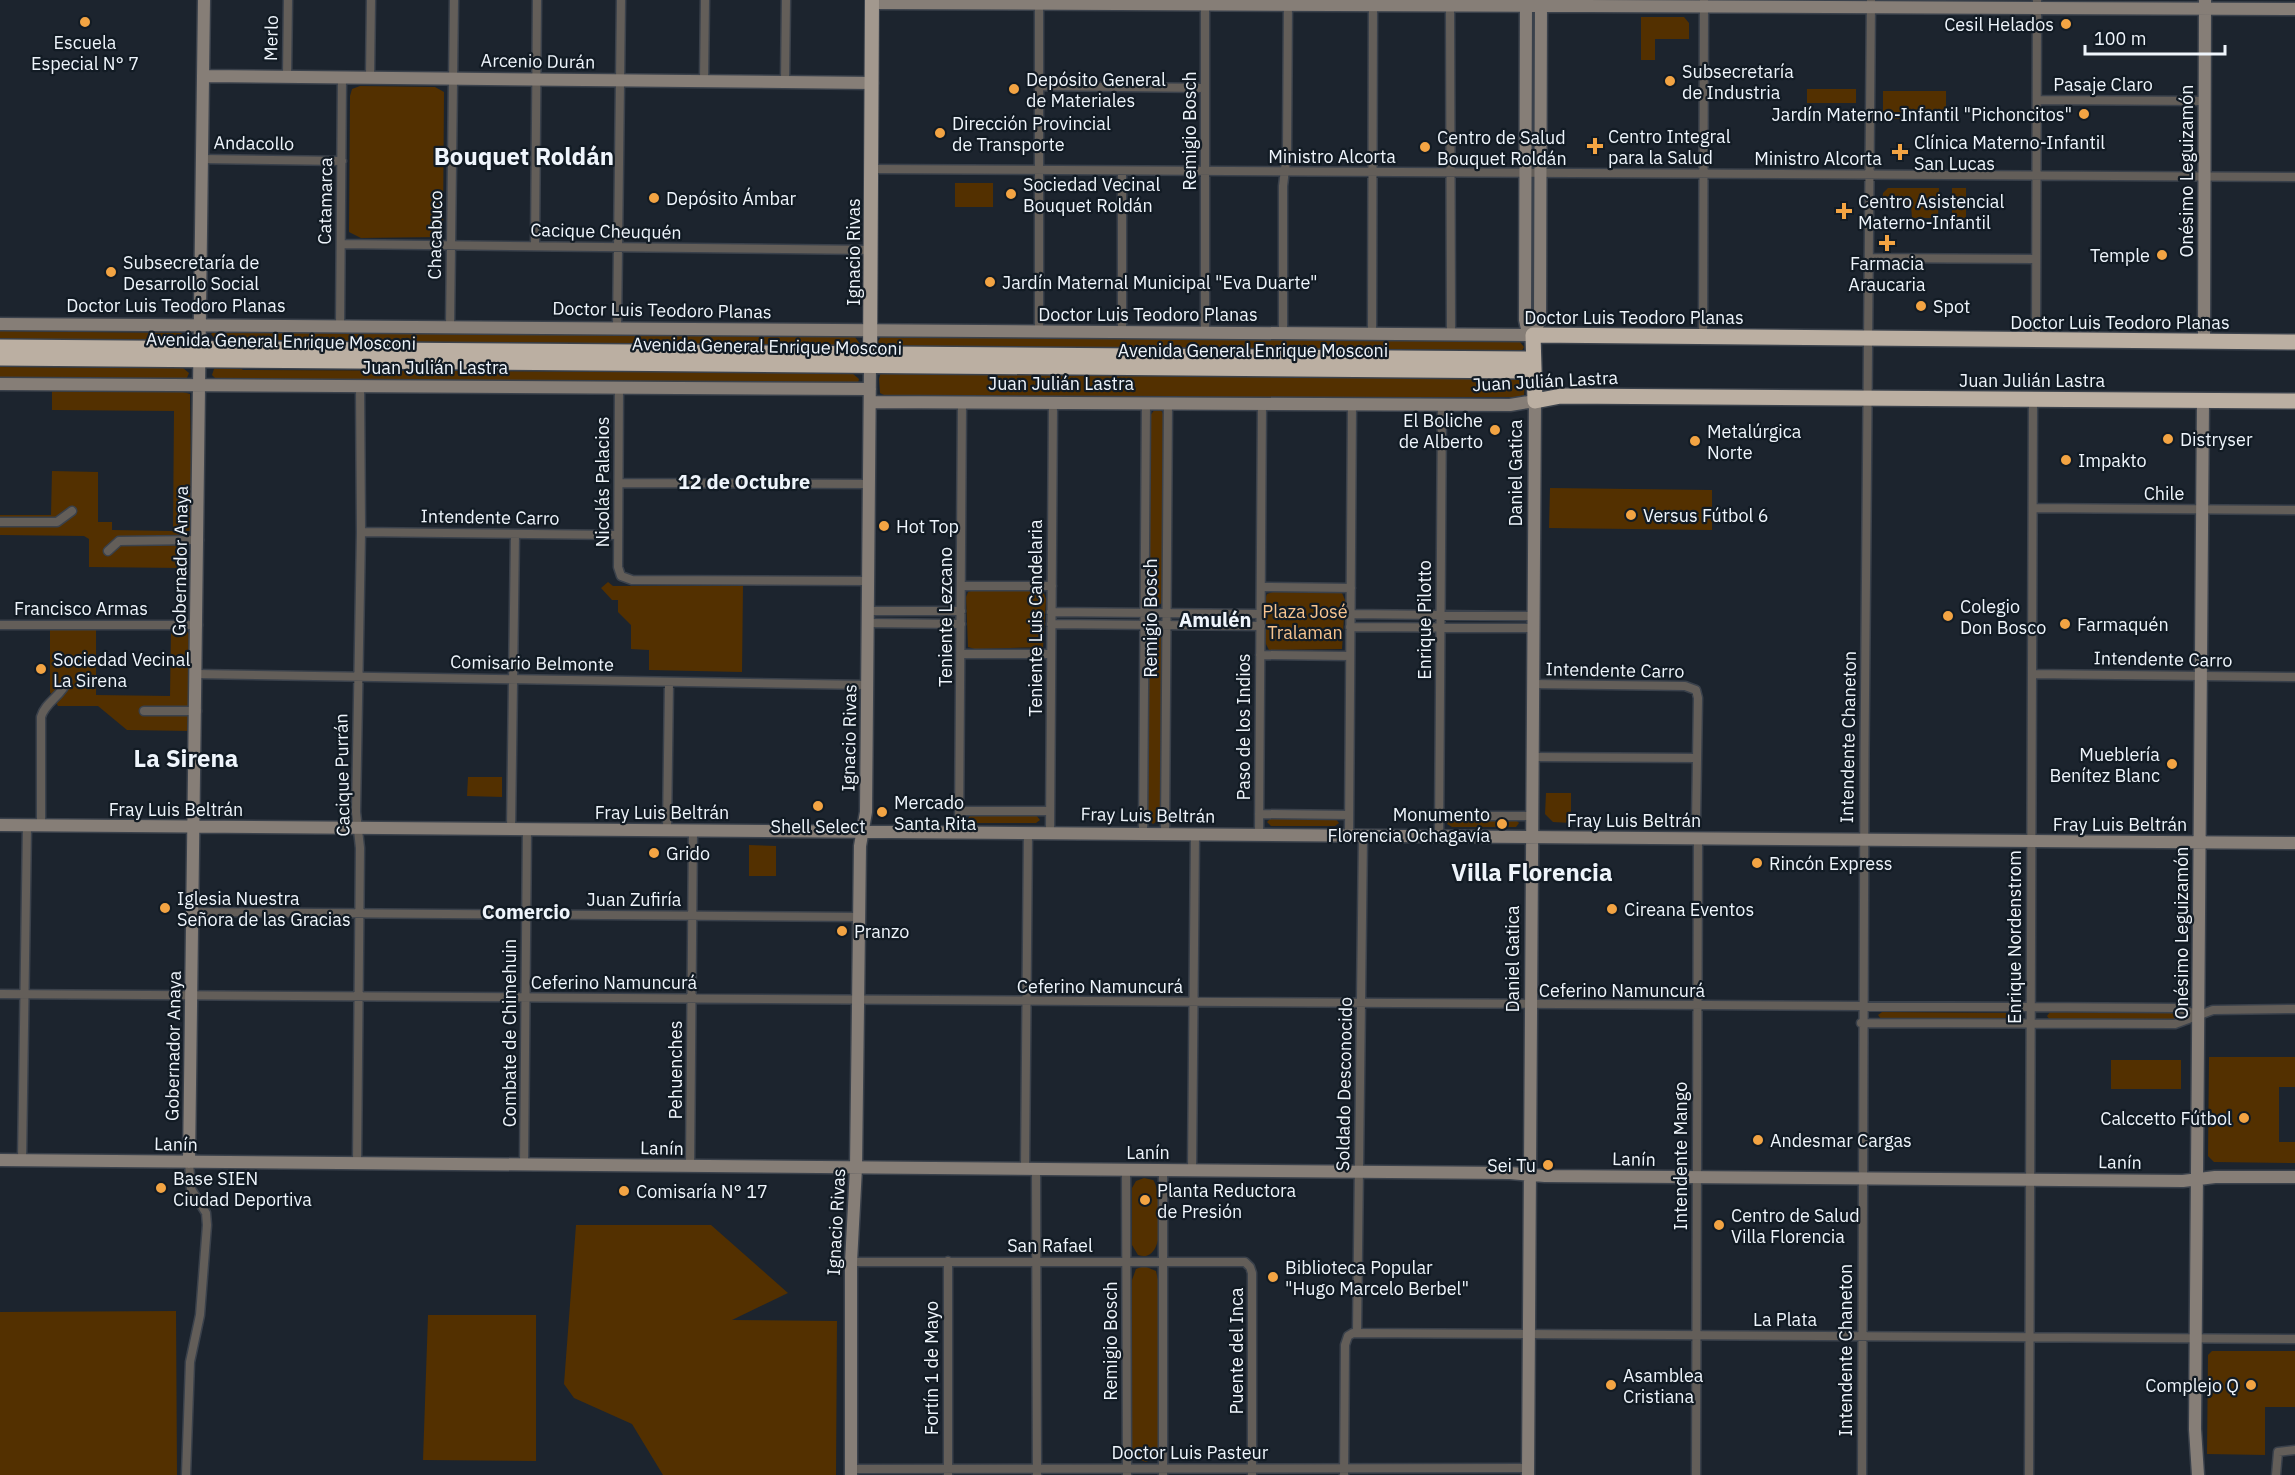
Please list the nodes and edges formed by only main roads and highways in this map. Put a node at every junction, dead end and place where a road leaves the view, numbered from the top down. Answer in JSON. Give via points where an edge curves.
{"nodes":[{"id":1,"x":872,"y":1,"type":"edge"},
{"id":2,"x":1533,"y":335,"type":"joint"},
{"id":3,"x":2295,"y":342,"type":"edge"},
{"id":4,"x":0,"y":347,"type":"edge"},
{"id":5,"x":200,"y":354,"type":"junction"},
{"id":6,"x":0,"y":358,"type":"edge"},
{"id":7,"x":870,"y":360,"type":"junction"},
{"id":8,"x":1534,"y":365,"type":"junction"},
{"id":9,"x":1535,"y":401,"type":"joint"},
{"id":10,"x":2295,"y":402,"type":"edge"}],
"edges":[{"from":1,"to":7,"type":"main road","name":"Ignacio Rivas"},
{"from":2,"to":3,"type":"highway","name":"Doctor Luis Teodoro Planas"},
{"from":2,"to":8,"type":"highway","name":"Daniel Gatica"},
{"from":4,"to":5,"type":"highway","name":"Avenida General Enrique Mosconi"},
{"from":5,"to":6,"type":"highway","name":"Avenida General Enrique Mosconi"},
{"from":5,"to":7,"type":"highway","name":"Avenida General Enrique Mosconi"},
{"from":7,"to":8,"type":"highway","name":"Avenida General Enrique Mosconi"},
{"from":8,"to":9,"type":"highway","name":"Daniel Gatica"},
{"from":9,"to":10,"type":"highway","name":"Juan Julián Lastra","via":[[1561,396]]}]}
